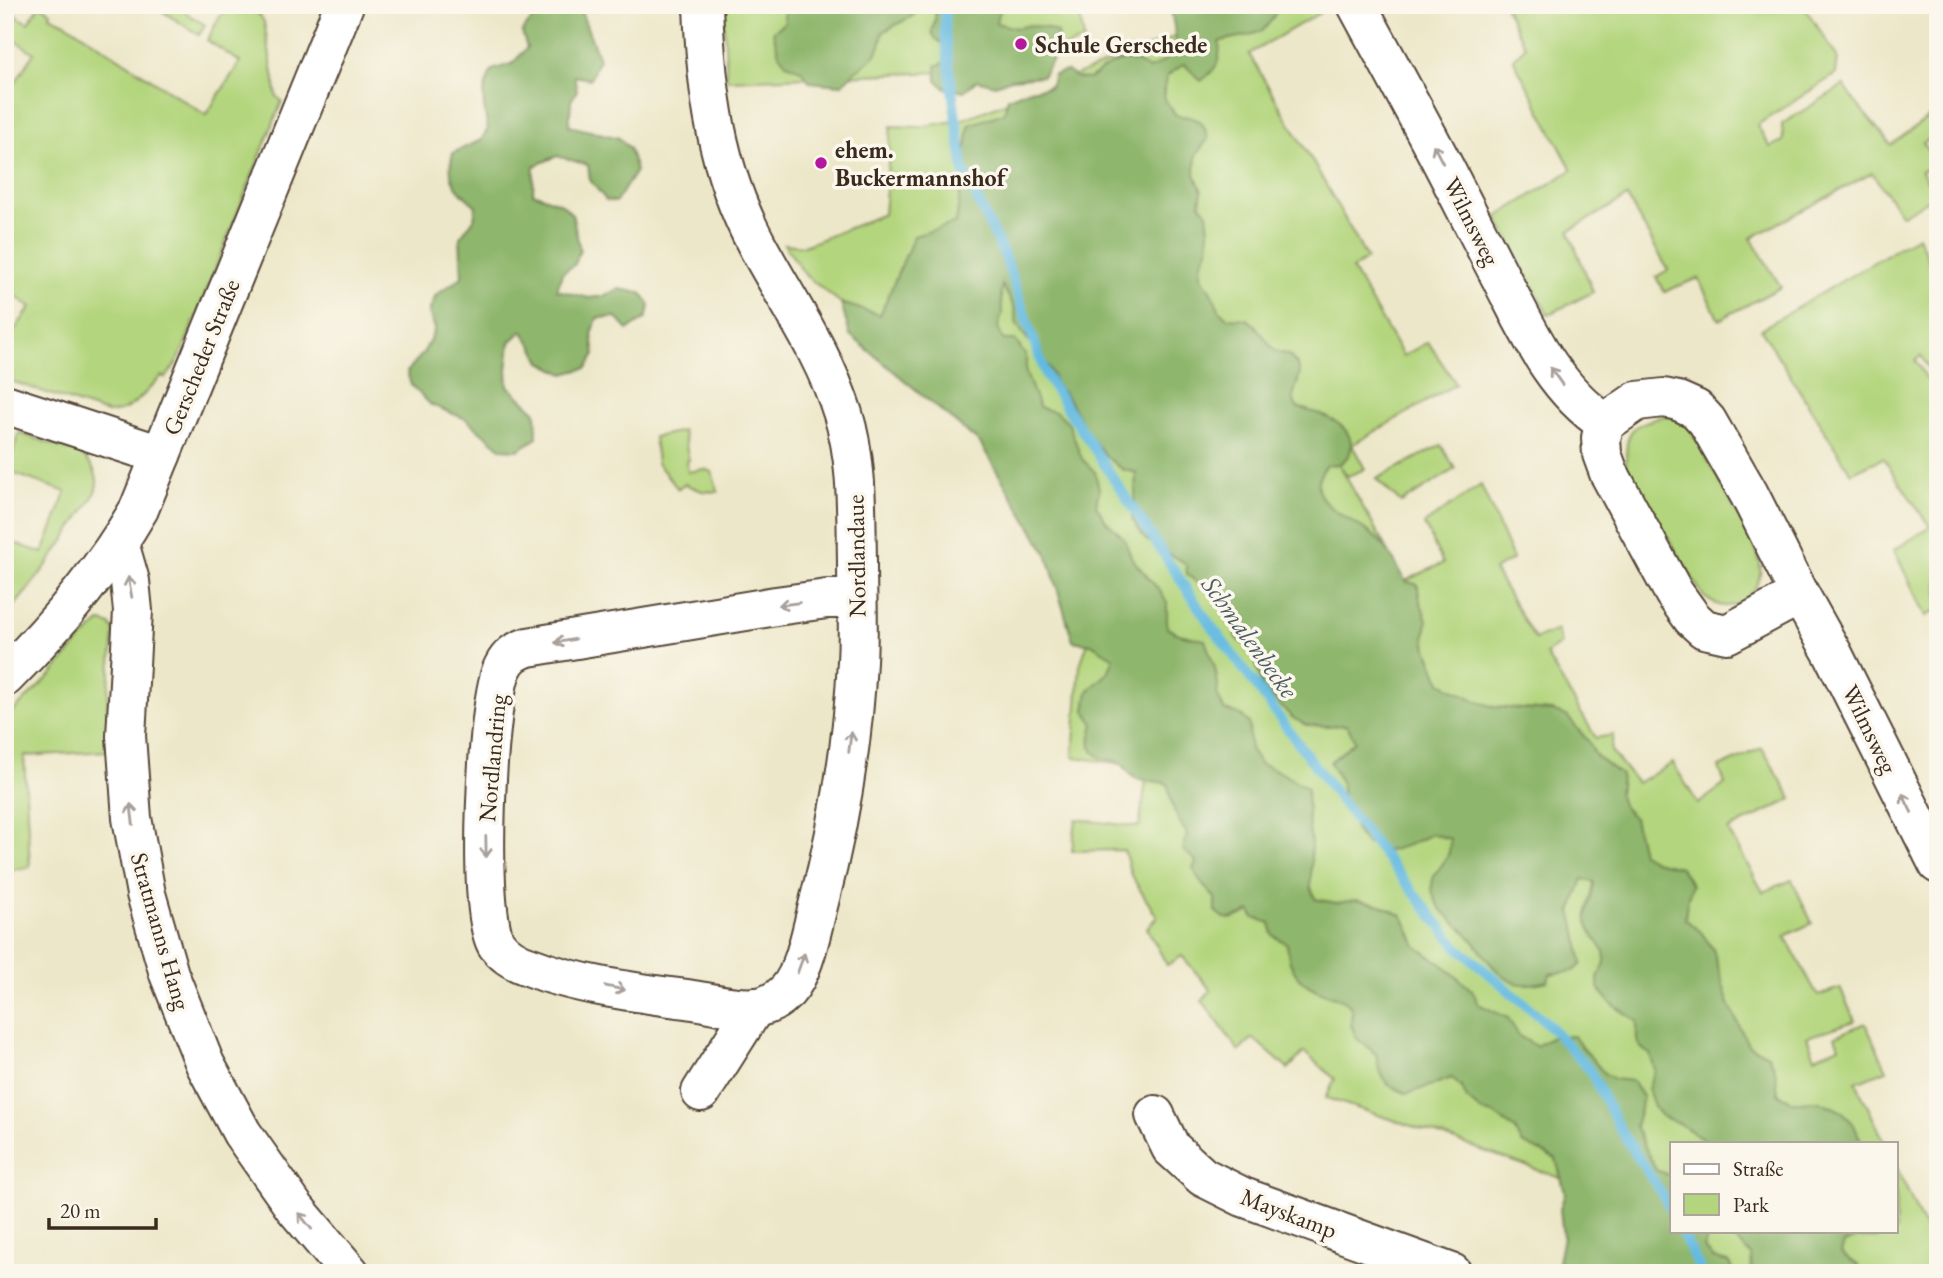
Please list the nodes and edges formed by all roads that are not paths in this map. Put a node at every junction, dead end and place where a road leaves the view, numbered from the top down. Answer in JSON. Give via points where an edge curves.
{"nodes":[{"id":1,"x":344,"y":5,"type":"edge"},
{"id":2,"x":703,"y":5,"type":"edge"},
{"id":3,"x":1357,"y":5,"type":"edge"},
{"id":4,"x":5,"y":404,"type":"edge"},
{"id":5,"x":1605,"y":423,"type":"junction"},
{"id":6,"x":161,"y":455,"type":"junction"},
{"id":7,"x":119,"y":543,"type":"junction"},
{"id":8,"x":1800,"y":595,"type":"junction"},
{"id":9,"x":857,"y":598,"type":"junction"},
{"id":10,"x":5,"y":677,"type":"edge"},
{"id":11,"x":1938,"y":864,"type":"edge"},
{"id":12,"x":755,"y":1007,"type":"junction"},
{"id":13,"x":701,"y":1092,"type":"dead end"},
{"id":14,"x":1155,"y":1115,"type":"dead end"},
{"id":15,"x":349,"y":1273,"type":"edge"},
{"id":16,"x":1452,"y":1273,"type":"edge"}],
"edges":[{"from":1,"to":6,"type":"street","name":"Gerscheder Straße"},
{"from":2,"to":9,"type":"street","name":"Nordlandaue","via":[[712,114],[732,193],[816,349],[843,414],[854,461]]},
{"from":5,"to":3,"type":"street","name":"Wilmsweg","one_way":true,"via":[[1564,387],[1539,349]]},
{"from":4,"to":6,"type":"street"},
{"from":5,"to":8,"type":"street","name":"Wilmsweg","via":[[1637,401],[1664,398],[1696,409],[1749,494]]},
{"from":5,"to":8,"type":"street","via":[[1602,454],[1609,473],[1674,593],[1704,629],[1727,634]]},
{"from":6,"to":7,"type":"street","name":"Gerscheder Straße"},
{"from":7,"to":10,"type":"street","name":"Gerscheder Straße"},
{"from":15,"to":7,"type":"street","name":"Stratmanns Hang","one_way":true,"via":[[242,1133],[205,1064],[169,974],[146,894],[132,818],[126,736],[133,611]]},
{"from":11,"to":8,"type":"street","name":"Wilmsweg","one_way":true},
{"from":12,"to":9,"type":"street","name":"Nordlandaue","one_way":true,"via":[[775,1001],[792,984],[829,864],[851,732],[858,655]]},
{"from":9,"to":12,"type":"street","name":"Nordlandring","one_way":true,"via":[[801,602],[528,647],[512,654],[499,677],[490,733],[485,821],[488,909],[497,946],[527,966],[579,980]]},
{"from":12,"to":13,"type":"street"},
{"from":14,"to":16,"type":"street","name":"Mayskamp","via":[[1171,1148],[1203,1177],[1243,1197]]}]}
